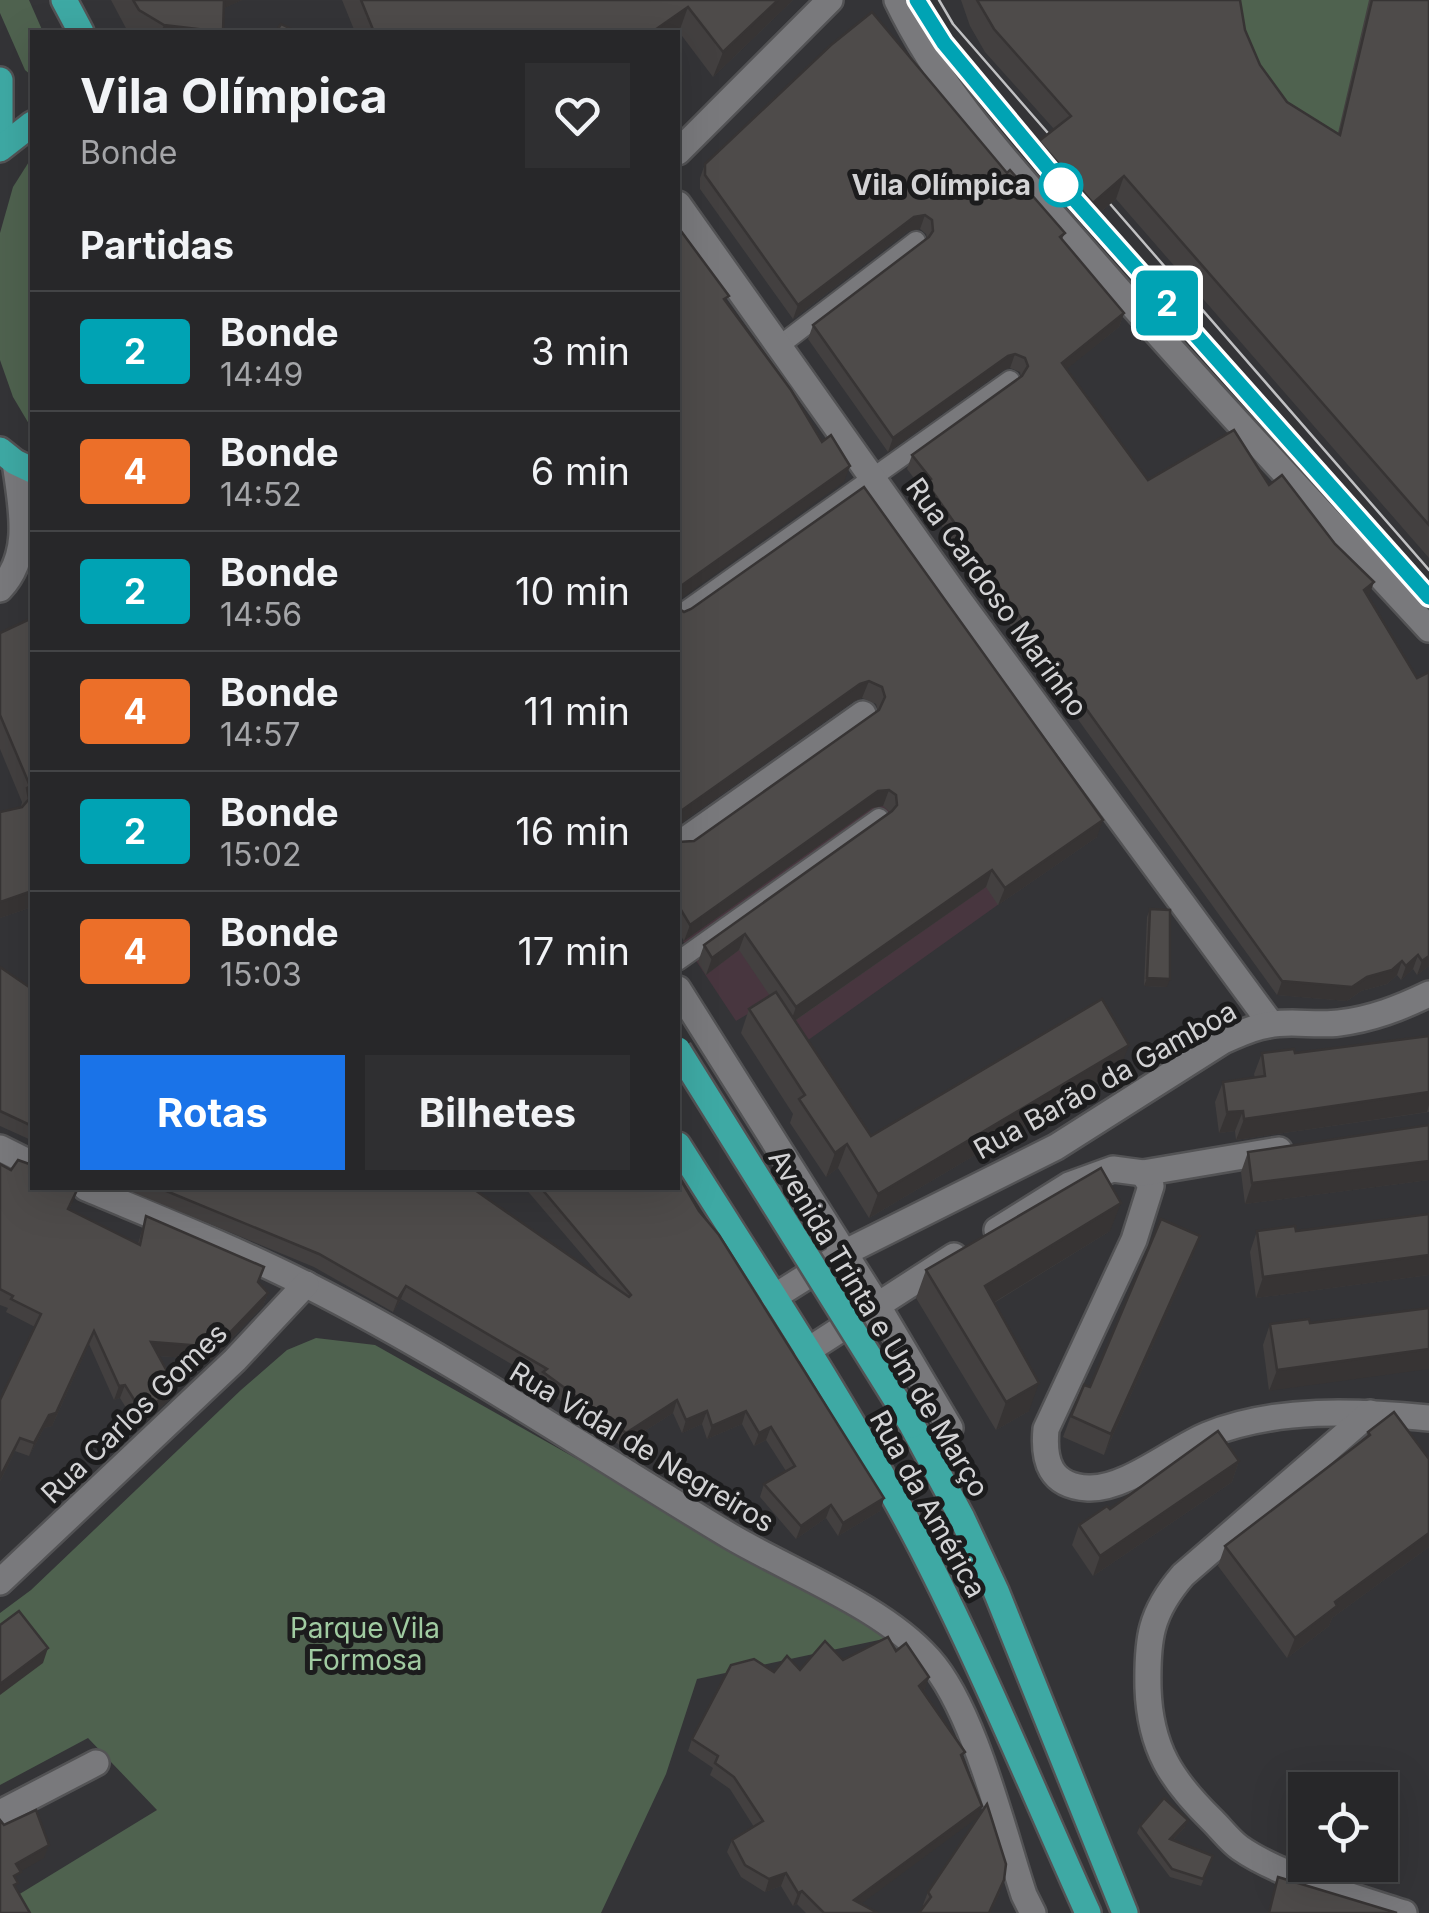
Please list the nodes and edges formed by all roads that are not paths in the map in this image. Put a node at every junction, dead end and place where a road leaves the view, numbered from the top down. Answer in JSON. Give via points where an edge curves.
{"nodes":[{"id":1,"x":64,"y":0,"type":"edge"},
{"id":2,"x":829,"y":0,"type":"edge"},
{"id":3,"x":897,"y":0,"type":"edge"},
{"id":4,"x":80,"y":30,"type":"edge"},
{"id":5,"x":0,"y":80,"type":"edge"},
{"id":6,"x":30,"y":126,"type":"edge"},
{"id":7,"x":0,"y":130,"type":"edge"},
{"id":8,"x":0,"y":150,"type":"edge"},
{"id":9,"x":680,"y":150,"type":"edge"},
{"id":10,"x":680,"y":207,"type":"edge"},
{"id":11,"x":916,"y":240,"type":"dead end"},
{"id":12,"x":780,"y":346,"type":"junction"},
{"id":13,"x":1010,"y":380,"type":"edge"},
{"id":14,"x":16,"y":461,"type":"edge"},
{"id":15,"x":874,"y":478,"type":"junction"},
{"id":16,"x":0,"y":590,"type":"edge"},
{"id":17,"x":680,"y":615,"type":"edge"},
{"id":18,"x":1429,"y":629,"type":"edge"},
{"id":19,"x":863,"y":714,"type":"dead end"},
{"id":20,"x":879,"y":818,"type":"edge"},
{"id":21,"x":680,"y":844,"type":"edge"},
{"id":22,"x":680,"y":961,"type":"edge"},
{"id":23,"x":680,"y":992,"type":"edge"},
{"id":24,"x":1429,"y":994,"type":"edge"},
{"id":25,"x":1271,"y":1024,"type":"junction"},
{"id":26,"x":680,"y":1053,"type":"edge"},
{"id":27,"x":680,"y":1147,"type":"edge"},
{"id":28,"x":0,"y":1148,"type":"edge"},
{"id":29,"x":1296,"y":1148,"type":"edge"},
{"id":30,"x":30,"y":1163,"type":"edge"},
{"id":31,"x":1143,"y":1173,"type":"junction"},
{"id":32,"x":91,"y":1190,"type":"edge"},
{"id":33,"x":844,"y":1253,"type":"junction"},
{"id":34,"x":306,"y":1284,"type":"junction"},
{"id":35,"x":774,"y":1297,"type":"junction"},
{"id":36,"x":876,"y":1304,"type":"junction"},
{"id":37,"x":808,"y":1351,"type":"junction"},
{"id":38,"x":1370,"y":1412,"type":"junction"},
{"id":39,"x":1429,"y":1418,"type":"edge"},
{"id":40,"x":950,"y":1428,"type":"dead end"},
{"id":41,"x":0,"y":1582,"type":"edge"},
{"id":42,"x":96,"y":1763,"type":"dead end"},
{"id":43,"x":0,"y":1814,"type":"edge"},
{"id":44,"x":1024,"y":1907,"type":"edge"},
{"id":45,"x":1088,"y":1913,"type":"edge"},
{"id":46,"x":1125,"y":1913,"type":"edge"},
{"id":47,"x":1404,"y":1913,"type":"edge"}],
"edges":[{"from":1,"to":4,"type":"main road"},
{"from":2,"to":9,"type":"street"},
{"from":3,"to":18,"type":"street","via":[[950,90],[1004,158]]},
{"from":5,"to":7,"type":"main road"},
{"from":6,"to":8,"type":"main road"},
{"from":10,"to":12,"type":"street","name":"Rua Cardoso Marinho"},
{"from":11,"to":12,"type":"lane"},
{"from":12,"to":15,"type":"street","name":"Rua Cardoso Marinho"},
{"from":13,"to":15,"type":"lane"},
{"from":14,"to":16,"type":"street","via":[[21,544],[16,568]]},
{"from":15,"to":17,"type":"lane"},
{"from":15,"to":25,"type":"street","name":"Rua Cardoso Marinho"},
{"from":19,"to":21,"type":"street"},
{"from":20,"to":22,"type":"lane"},
{"from":23,"to":33,"type":"street"},
{"from":24,"to":25,"type":"street","name":"Rua Barão da Gamboa","via":[[1344,1022]]},
{"from":25,"to":33,"type":"street","name":"Rua Barão da Gamboa","via":[[1223,1041],[1056,1147]]},
{"from":26,"to":46,"type":"main road","name":"Avenida Trinta e Um de Março","bridge":true,"via":[[912,1425],[962,1518]]},
{"from":27,"to":35,"type":"main road","name":"Rua da América"},
{"from":28,"to":30,"type":"street"},
{"from":29,"to":31,"type":"street"},
{"from":31,"to":36,"type":"street","via":[[1113,1169],[1069,1185]]},
{"from":31,"to":38,"type":"street","via":[[1151,1186],[1134,1240],[1046,1429],[1048,1467],[1063,1481],[1089,1488],[1130,1478],[1208,1435],[1281,1416]]},
{"from":32,"to":34,"type":"street","name":"Rua Vidal de Negreiros"},
{"from":33,"to":35,"type":"street","name":"Rua Barão da Gamboa"},
{"from":33,"to":36,"type":"street"},
{"from":34,"to":41,"type":"street","name":"Rua Carlos Gomes"},
{"from":34,"to":44,"type":"street","name":"Rua Vidal de Negreiros","via":[[901,1633],[950,1688],[969,1730]]},
{"from":35,"to":37,"type":"main road","name":"Rua da América"},
{"from":36,"to":37,"type":"street"},
{"from":36,"to":40,"type":"street"},
{"from":37,"to":45,"type":"main road","name":"Rua da América","via":[[929,1564]]},
{"from":38,"to":39,"type":"street"},
{"from":38,"to":47,"type":"street","via":[[1167,1593],[1148,1638],[1148,1702],[1168,1769],[1240,1848]]},
{"from":42,"to":43,"type":"street"}]}
